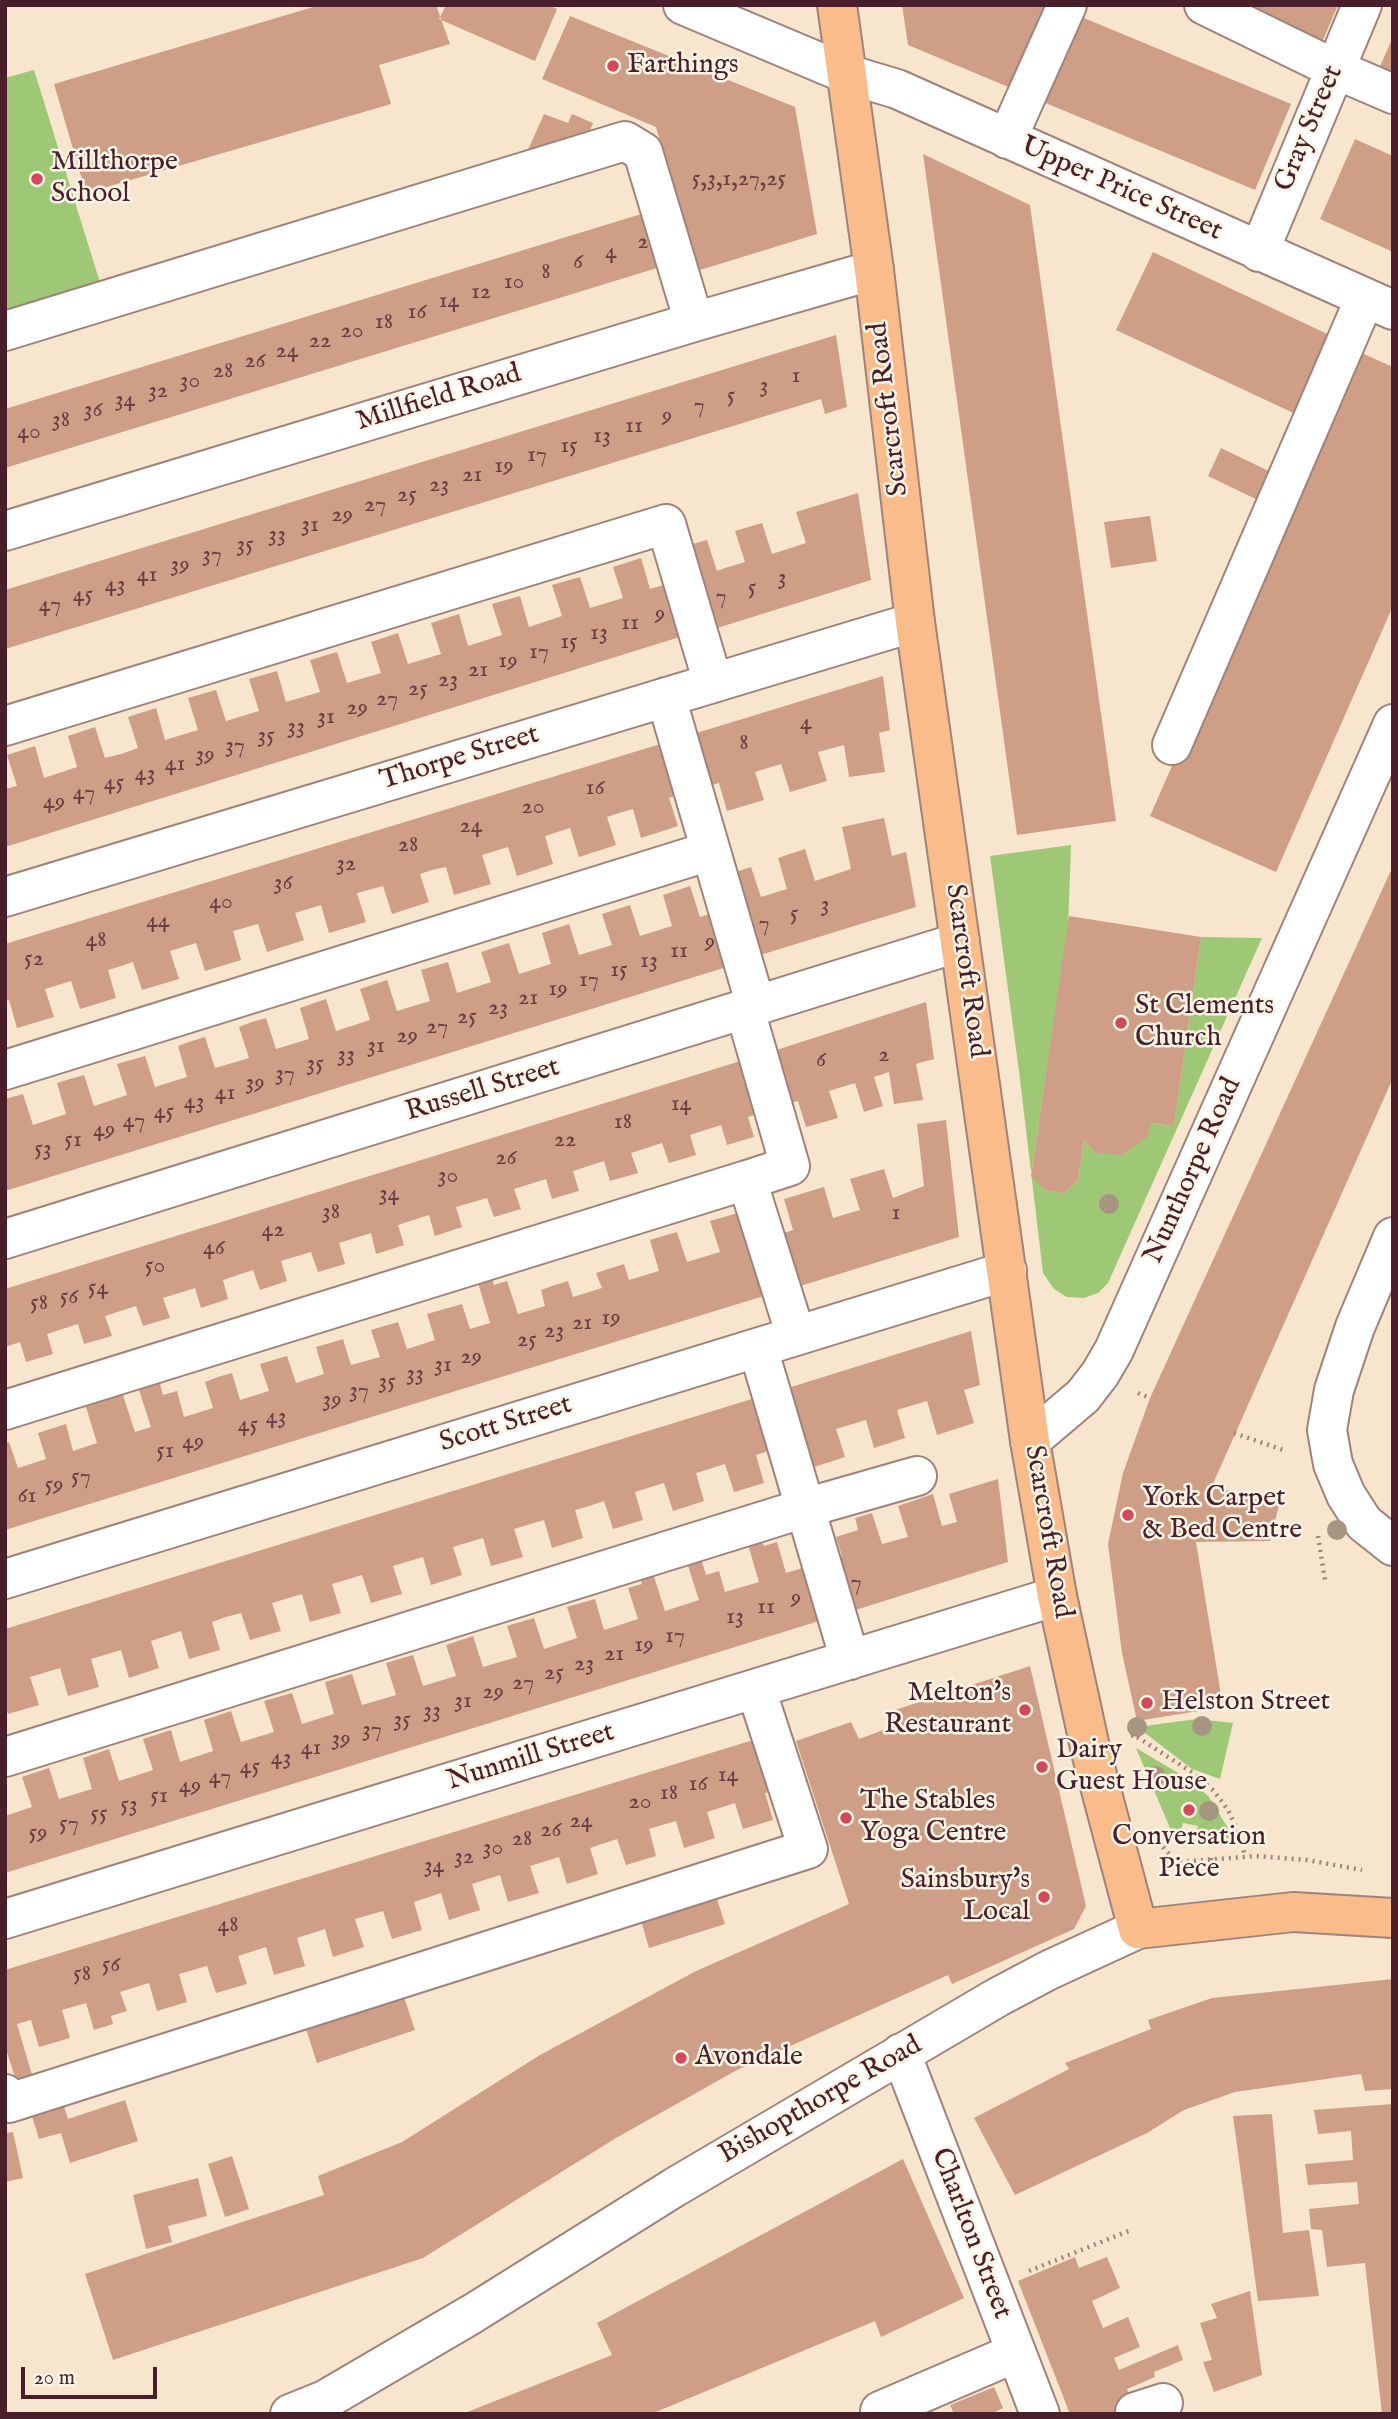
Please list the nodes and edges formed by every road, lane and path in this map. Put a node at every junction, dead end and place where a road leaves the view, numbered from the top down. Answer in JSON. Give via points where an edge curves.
{"nodes":[{"id":1,"x":683,"y":5,"type":"edge"},
{"id":2,"x":837,"y":5,"type":"edge"},
{"id":3,"x":1067,"y":5,"type":"edge"},
{"id":4,"x":1204,"y":5,"type":"edge"},
{"id":5,"x":1362,"y":5,"type":"edge"},
{"id":6,"x":1335,"y":69,"type":"junction"},
{"id":7,"x":847,"y":74,"type":"junction"},
{"id":8,"x":1393,"y":94,"type":"edge"},
{"id":9,"x":1007,"y":139,"type":"junction"},
{"id":10,"x":1259,"y":252,"type":"junction"},
{"id":11,"x":874,"y":270,"type":"junction"},
{"id":12,"x":1379,"y":304,"type":"edge"},
{"id":13,"x":694,"y":322,"type":"junction"},
{"id":14,"x":5,"y":331,"type":"edge"},
{"id":15,"x":5,"y":531,"type":"edge"},
{"id":16,"x":915,"y":622,"type":"junction"},
{"id":17,"x":713,"y":683,"type":"junction"},
{"id":18,"x":666,"y":697,"type":"junction"},
{"id":19,"x":1393,"y":724,"type":"edge"},
{"id":20,"x":5,"y":726,"type":"edge"},
{"id":21,"x":1172,"y":745,"type":"dead end"},
{"id":22,"x":710,"y":851,"type":"junction"},
{"id":23,"x":5,"y":897,"type":"edge"},
{"id":24,"x":960,"y":942,"type":"junction"},
{"id":25,"x":751,"y":1008,"type":"junction"},
{"id":26,"x":5,"y":1070,"type":"edge"},
{"id":27,"x":747,"y":1180,"type":"junction"},
{"id":28,"x":1393,"y":1237,"type":"edge"},
{"id":29,"x":5,"y":1239,"type":"edge"},
{"id":30,"x":1007,"y":1271,"type":"junction"},
{"id":31,"x":796,"y":1336,"type":"junction"},
{"id":32,"x":758,"y":1348,"type":"junction"},
{"id":33,"x":5,"y":1410,"type":"edge"},
{"id":34,"x":1030,"y":1441,"type":"junction"},
{"id":35,"x":918,"y":1476,"type":"dead end"},
{"id":36,"x":805,"y":1508,"type":"junction"},
{"id":37,"x":1393,"y":1546,"type":"edge"},
{"id":38,"x":5,"y":1579,"type":"edge"},
{"id":39,"x":1057,"y":1596,"type":"junction"},
{"id":40,"x":849,"y":1660,"type":"junction"},
{"id":41,"x":756,"y":1689,"type":"junction"},
{"id":42,"x":1125,"y":1736,"type":"dead end"},
{"id":43,"x":5,"y":1757,"type":"edge"},
{"id":44,"x":1245,"y":1856,"type":"junction"},
{"id":45,"x":1120,"y":1867,"type":"junction"},
{"id":46,"x":1370,"y":1873,"type":"dead end"},
{"id":47,"x":1393,"y":1918,"type":"edge"},
{"id":48,"x":5,"y":1919,"type":"edge"},
{"id":49,"x":1138,"y":1929,"type":"junction"},
{"id":50,"x":901,"y":2053,"type":"junction"},
{"id":51,"x":5,"y":2094,"type":"edge"},
{"id":52,"x":1131,"y":2230,"type":"dead end"},
{"id":53,"x":990,"y":2287,"type":"junction"},
{"id":54,"x":1015,"y":2353,"type":"junction"},
{"id":55,"x":880,"y":2411,"type":"dead end"},
{"id":56,"x":290,"y":2414,"type":"edge"},
{"id":57,"x":1040,"y":2414,"type":"edge"}],
"edges":[{"from":1,"to":7,"type":"street","name":"Upper Price Street"},
{"from":2,"to":7,"type":"main road","name":"Scarcroft Road"},
{"from":3,"to":9,"type":"street"},
{"from":4,"to":6,"type":"street"},
{"from":5,"to":6,"type":"street","name":"Gray Street"},
{"from":6,"to":8,"type":"street"},
{"from":6,"to":10,"type":"street","name":"Gray Street"},
{"from":7,"to":9,"type":"street","name":"Upper Price Street","via":[[897,89]]},
{"from":7,"to":11,"type":"main road","name":"Scarcroft Road"},
{"from":9,"to":10,"type":"street","name":"Upper Price Street"},
{"from":10,"to":12,"type":"street","name":"Upper Price Street"},
{"from":11,"to":13,"type":"street","name":"Millfield Road"},
{"from":11,"to":16,"type":"main road","name":"Scarcroft Road"},
{"from":12,"to":21,"type":"street"},
{"from":13,"to":14,"type":"street","via":[[643,152],[625,141]]},
{"from":13,"to":15,"type":"street","name":"Millfield Road"},
{"from":16,"to":17,"type":"street","name":"Thorpe Street"},
{"from":16,"to":24,"type":"main road","name":"Scarcroft Road"},
{"from":17,"to":18,"type":"street","name":"Thorpe Street"},
{"from":17,"to":20,"type":"street","via":[[666,524]]},
{"from":18,"to":22,"type":"street"},
{"from":18,"to":23,"type":"street","name":"Thorpe Street"},
{"from":19,"to":34,"type":"street","name":"Nunthorpe Road","via":[[1114,1350],[1083,1396]]},
{"from":22,"to":25,"type":"street"},
{"from":22,"to":26,"type":"street"},
{"from":24,"to":25,"type":"street","name":"Russell Street"},
{"from":24,"to":30,"type":"main road","name":"Scarcroft Road"},
{"from":25,"to":27,"type":"street","via":[[790,1166]]},
{"from":25,"to":29,"type":"street","name":"Russell Street"},
{"from":27,"to":31,"type":"street"},
{"from":27,"to":33,"type":"street"},
{"from":28,"to":37,"type":"street","via":[[1355,1327],[1327,1430],[1346,1495],[1364,1523]]},
{"from":30,"to":31,"type":"street","name":"Scott Street"},
{"from":30,"to":34,"type":"main road","name":"Scarcroft Road"},
{"from":31,"to":32,"type":"street","name":"Scott Street"},
{"from":32,"to":36,"type":"street"},
{"from":32,"to":38,"type":"street","name":"Scott Street"},
{"from":34,"to":39,"type":"main road","name":"Scarcroft Road"},
{"from":35,"to":36,"type":"street"},
{"from":36,"to":40,"type":"street"},
{"from":36,"to":43,"type":"street"},
{"from":39,"to":40,"type":"street","name":"Nunmill Street"},
{"from":39,"to":45,"type":"main road","name":"Scarcroft Road"},
{"from":40,"to":41,"type":"street","name":"Nunmill Street"},
{"from":41,"to":48,"type":"street","name":"Nunmill Street"},
{"from":41,"to":51,"type":"street","via":[[808,1849],[9,2104]]},
{"from":42,"to":44,"type":"path","via":[[1134,1735],[1214,1791],[1228,1810]]},
{"from":44,"to":45,"type":"path"},
{"from":44,"to":46,"type":"path","via":[[1307,1860]]},
{"from":45,"to":49,"type":"main road","name":"Scarcroft Road"},
{"from":47,"to":49,"type":"main road","name":"Bishopthorpe Road","via":[[1293,1912]]},
{"from":49,"to":50,"type":"street","name":"Bishopthorpe Road","via":[[1025,1983]]},
{"from":50,"to":53,"type":"street","name":"Charlton Street"},
{"from":50,"to":56,"type":"street","name":"Bishopthorpe Road","via":[[472,2314],[325,2400]]},
{"from":52,"to":53,"type":"path"},
{"from":53,"to":54,"type":"street","name":"Charlton Street"},
{"from":54,"to":55,"type":"street"},
{"from":54,"to":57,"type":"street","name":"Charlton Street"}]}
